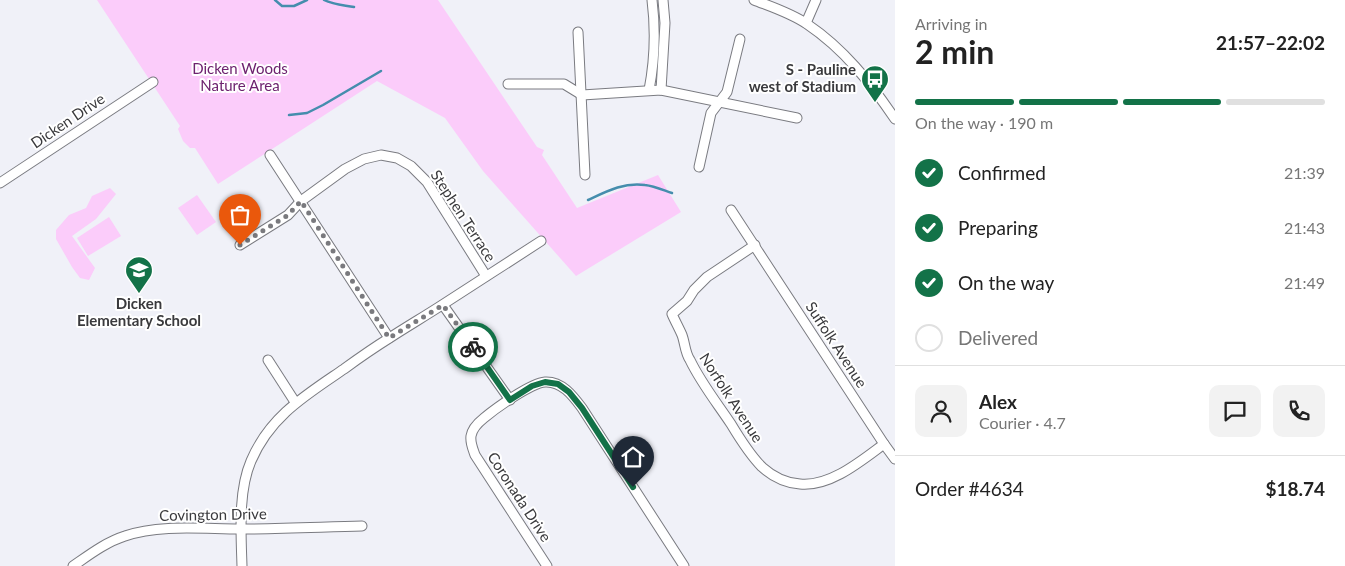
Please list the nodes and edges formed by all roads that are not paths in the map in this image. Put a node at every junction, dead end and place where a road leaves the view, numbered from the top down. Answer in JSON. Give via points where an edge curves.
{"nodes":[{"id":1,"x":652,"y":0,"type":"edge"},
{"id":2,"x":663,"y":0,"type":"edge"},
{"id":3,"x":754,"y":0,"type":"edge"},
{"id":4,"x":816,"y":0,"type":"edge"},
{"id":5,"x":806,"y":23,"type":"junction"},
{"id":6,"x":578,"y":32,"type":"dead end"},
{"id":7,"x":740,"y":39,"type":"dead end"},
{"id":8,"x":153,"y":82,"type":"dead end"},
{"id":9,"x":508,"y":84,"type":"dead end"},
{"id":10,"x":649,"y":90,"type":"junction"},
{"id":11,"x":661,"y":90,"type":"junction"},
{"id":12,"x":582,"y":95,"type":"junction"},
{"id":13,"x":718,"y":103,"type":"junction"},
{"id":14,"x":894,"y":115,"type":"edge"},
{"id":15,"x":797,"y":118,"type":"dead end"},
{"id":16,"x":270,"y":155,"type":"dead end"},
{"id":17,"x":699,"y":167,"type":"dead end"},
{"id":18,"x":585,"y":175,"type":"dead end"},
{"id":19,"x":0,"y":183,"type":"edge"},
{"id":20,"x":301,"y":201,"type":"junction"},
{"id":21,"x":731,"y":210,"type":"dead end"},
{"id":22,"x":541,"y":241,"type":"dead end"},
{"id":23,"x":240,"y":245,"type":"dead end"},
{"id":24,"x":755,"y":246,"type":"junction"},
{"id":25,"x":486,"y":276,"type":"junction"},
{"id":26,"x":443,"y":305,"type":"junction"},
{"id":27,"x":389,"y":338,"type":"junction"},
{"id":28,"x":268,"y":360,"type":"dead end"},
{"id":29,"x":510,"y":400,"type":"junction"},
{"id":30,"x":295,"y":402,"type":"junction"},
{"id":31,"x":884,"y":444,"type":"junction"},
{"id":32,"x":895,"y":459,"type":"edge"},
{"id":33,"x":362,"y":526,"type":"dead end"},
{"id":34,"x":241,"y":529,"type":"junction"},
{"id":35,"x":73,"y":566,"type":"edge"},
{"id":36,"x":242,"y":566,"type":"edge"},
{"id":37,"x":547,"y":566,"type":"edge"},
{"id":38,"x":684,"y":566,"type":"edge"}],
"edges":[{"from":1,"to":10,"type":"street","via":[[655,38]]},
{"from":2,"to":11,"type":"street","via":[[665,23]]},
{"from":3,"to":5,"type":"street"},
{"from":4,"to":5,"type":"street"},
{"from":5,"to":14,"type":"street","via":[[853,64]]},
{"from":6,"to":12,"type":"street"},
{"from":7,"to":13,"type":"street","via":[[726,92]]},
{"from":8,"to":19,"type":"street","name":"Dicken Drive"},
{"from":9,"to":12,"type":"street","via":[[564,84]]},
{"from":10,"to":11,"type":"street"},
{"from":10,"to":12,"type":"street"},
{"from":11,"to":13,"type":"street"},
{"from":12,"to":18,"type":"street"},
{"from":13,"to":15,"type":"street"},
{"from":13,"to":17,"type":"street","via":[[711,113]]},
{"from":16,"to":20,"type":"street"},
{"from":20,"to":23,"type":"street","name":"Stephen Terrace","via":[[288,215]]},
{"from":20,"to":25,"type":"street","name":"Stephen Terrace","via":[[364,159],[381,155],[397,158],[427,182]]},
{"from":20,"to":27,"type":"street"},
{"from":21,"to":24,"type":"street","name":"Suffolk Avenue"},
{"from":22,"to":25,"type":"street"},
{"from":24,"to":31,"type":"street","name":"Suffolk Avenue"},
{"from":24,"to":31,"type":"street","name":"Norfolk Avenue","via":[[707,277],[672,314],[688,358],[709,393],[762,466],[775,477],[787,481],[800,484],[834,477]]},
{"from":25,"to":26,"type":"street"},
{"from":26,"to":27,"type":"street"},
{"from":26,"to":29,"type":"street"},
{"from":27,"to":30,"type":"street"},
{"from":28,"to":30,"type":"street"},
{"from":29,"to":37,"type":"street","name":"Coronada Drive","via":[[483,418],[471,436],[471,444],[484,470]]},
{"from":29,"to":38,"type":"street","via":[[545,382],[558,384],[569,392]]},
{"from":30,"to":34,"type":"street","via":[[265,435],[252,460],[244,480]]},
{"from":31,"to":32,"type":"street","name":"Suffolk Avenue"},
{"from":33,"to":34,"type":"street","name":"Covington Drive"},
{"from":34,"to":35,"type":"street","name":"Covington Drive","via":[[141,531],[106,545]]},
{"from":34,"to":36,"type":"street"}]}
